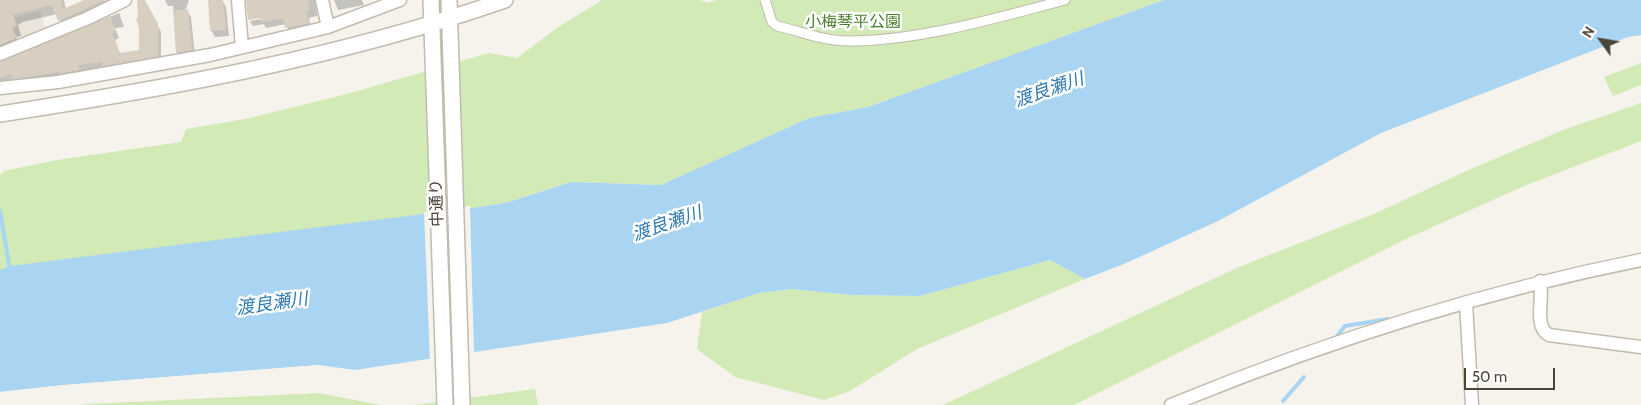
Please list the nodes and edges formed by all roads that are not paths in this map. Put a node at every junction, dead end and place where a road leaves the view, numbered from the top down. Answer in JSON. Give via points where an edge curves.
{"nodes":[{"id":1,"x":124,"y":0,"type":"edge"},
{"id":2,"x":238,"y":0,"type":"edge"},
{"id":3,"x":322,"y":0,"type":"edge"},
{"id":4,"x":400,"y":0,"type":"edge"},
{"id":5,"x":430,"y":0,"type":"edge"},
{"id":6,"x":449,"y":0,"type":"edge"},
{"id":7,"x":505,"y":0,"type":"edge"},
{"id":8,"x":764,"y":0,"type":"edge"},
{"id":9,"x":1065,"y":0,"type":"edge"},
{"id":10,"x":450,"y":18,"type":"junction"},
{"id":11,"x":431,"y":24,"type":"junction"},
{"id":12,"x":328,"y":28,"type":"junction"},
{"id":13,"x":242,"y":48,"type":"junction"},
{"id":14,"x":0,"y":54,"type":"edge"},
{"id":15,"x":0,"y":88,"type":"edge"},
{"id":16,"x":0,"y":114,"type":"edge"},
{"id":17,"x":1641,"y":260,"type":"edge"},
{"id":18,"x":1540,"y":281,"type":"junction"},
{"id":19,"x":1466,"y":304,"type":"junction"},
{"id":20,"x":1641,"y":347,"type":"edge"},
{"id":21,"x":445,"y":405,"type":"edge"},
{"id":22,"x":462,"y":405,"type":"edge"},
{"id":23,"x":1171,"y":405,"type":"edge"},
{"id":24,"x":1472,"y":405,"type":"edge"}],
"edges":[{"from":1,"to":14,"type":"street"},
{"from":2,"to":13,"type":"street"},
{"from":3,"to":12,"type":"street"},
{"from":4,"to":12,"type":"street"},
{"from":5,"to":11,"type":"street","name":"中通り"},
{"from":6,"to":10,"type":"street","name":"中通り"},
{"from":7,"to":10,"type":"street"},
{"from":8,"to":9,"type":"street","via":[[772,22],[777,26],[847,41],[888,38],[964,25]]},
{"from":10,"to":11,"type":"street"},
{"from":10,"to":22,"type":"street","name":"中通り"},
{"from":11,"to":16,"type":"street","via":[[261,69]]},
{"from":11,"to":21,"type":"street","name":"中通り"},
{"from":12,"to":13,"type":"street"},
{"from":13,"to":15,"type":"street","via":[[111,74]]},
{"from":17,"to":18,"type":"street"},
{"from":18,"to":19,"type":"street"},
{"from":18,"to":20,"type":"street","via":[[1540,326],[1543,332]]},
{"from":19,"to":23,"type":"street","via":[[1264,367]]},
{"from":19,"to":24,"type":"street"}]}
